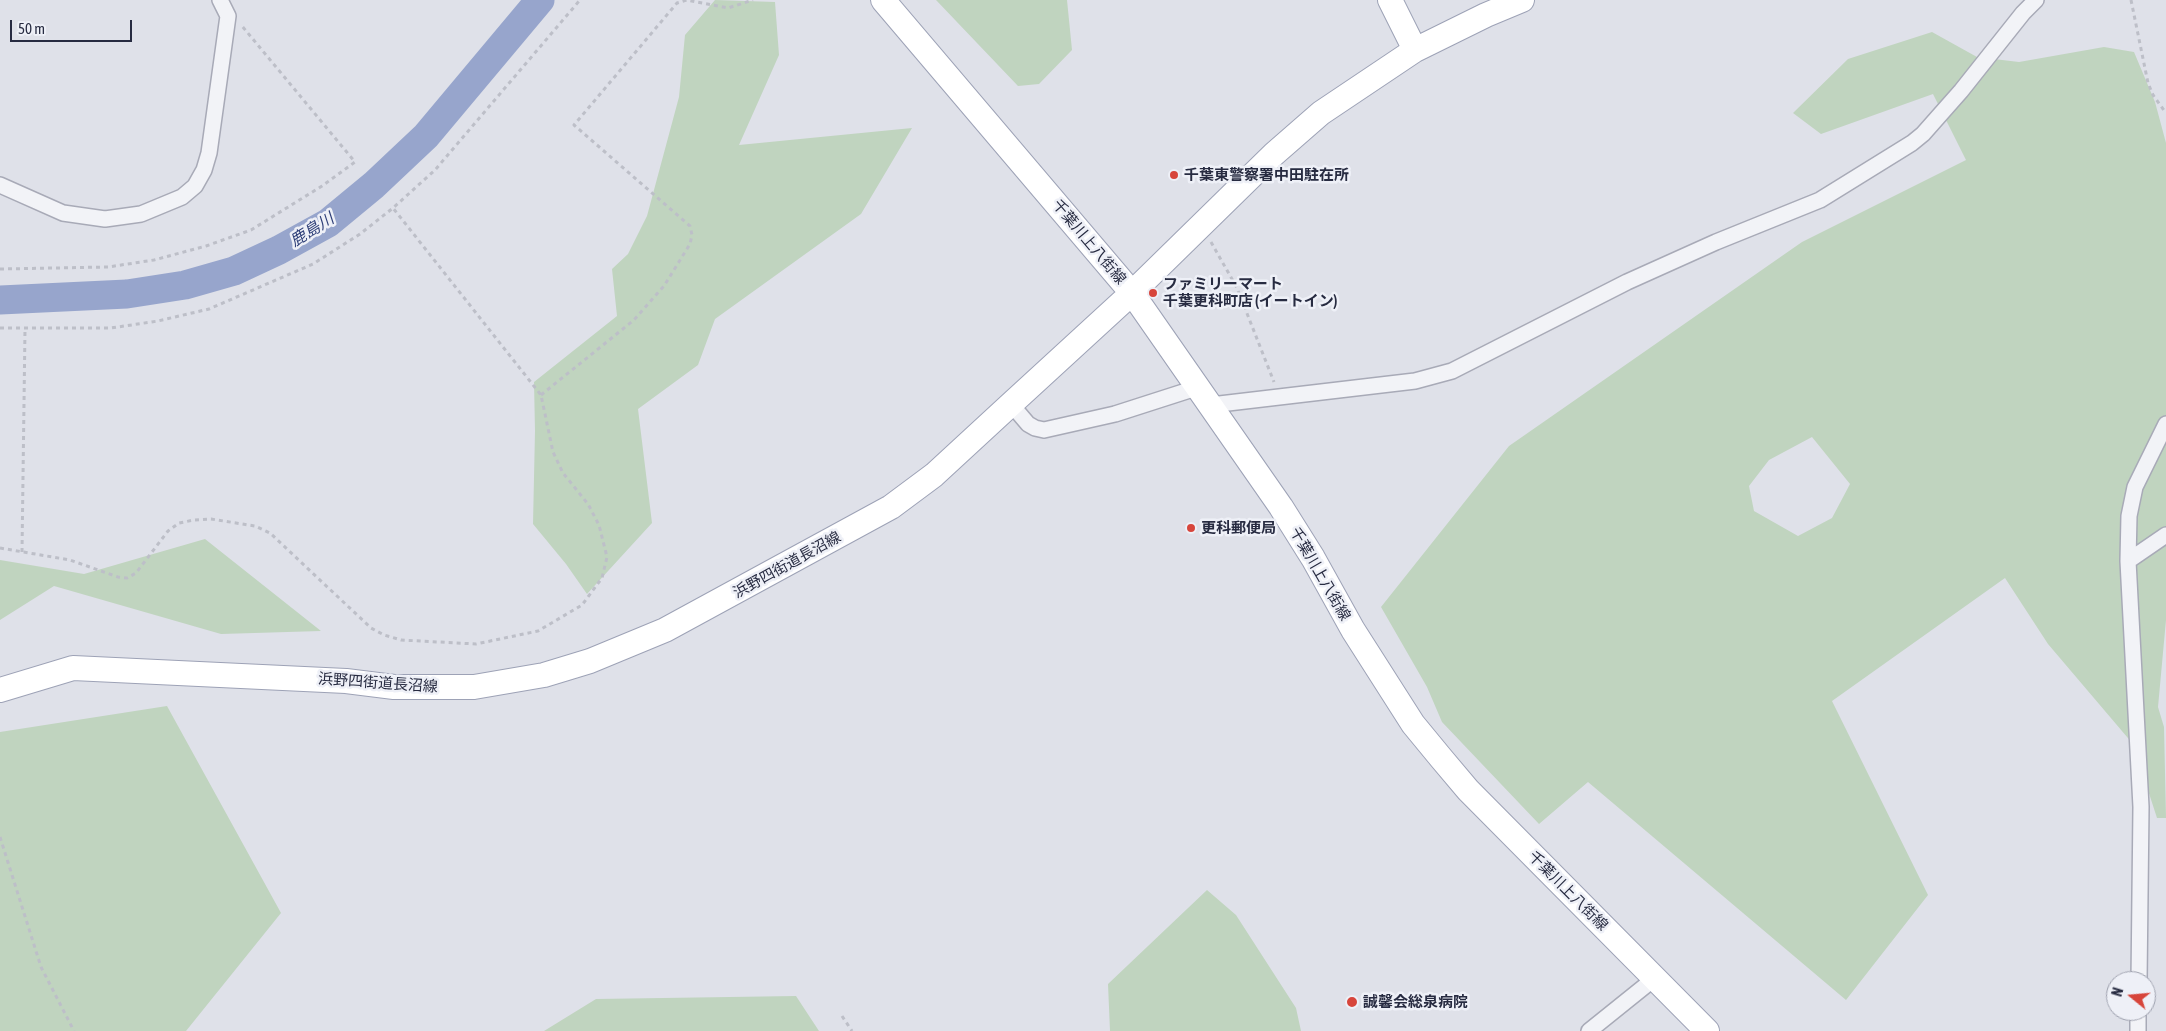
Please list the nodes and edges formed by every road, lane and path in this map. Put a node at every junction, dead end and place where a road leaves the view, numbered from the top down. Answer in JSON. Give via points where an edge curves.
{"nodes":[{"id":1,"x":220,"y":0,"type":"edge"},
{"id":2,"x":580,"y":0,"type":"edge"},
{"id":3,"x":752,"y":0,"type":"edge"},
{"id":4,"x":883,"y":0,"type":"edge"},
{"id":5,"x":1390,"y":0,"type":"edge"},
{"id":6,"x":1522,"y":0,"type":"edge"},
{"id":7,"x":2036,"y":0,"type":"edge"},
{"id":8,"x":2131,"y":0,"type":"edge"},
{"id":9,"x":228,"y":16,"type":"junction"},
{"id":10,"x":1415,"y":50,"type":"junction"},
{"id":11,"x":2166,"y":113,"type":"edge"},
{"id":12,"x":0,"y":185,"type":"edge"},
{"id":13,"x":393,"y":208,"type":"junction"},
{"id":14,"x":1198,"y":228,"type":"junction"},
{"id":15,"x":0,"y":269,"type":"edge"},
{"id":16,"x":1132,"y":293,"type":"junction"},
{"id":17,"x":0,"y":328,"type":"edge"},
{"id":18,"x":25,"y":329,"type":"junction"},
{"id":19,"x":541,"y":395,"type":"junction"},
{"id":20,"x":1205,"y":396,"type":"junction"},
{"id":21,"x":1280,"y":397,"type":"junction"},
{"id":22,"x":1012,"y":404,"type":"junction"},
{"id":23,"x":2166,"y":424,"type":"edge"},
{"id":24,"x":2166,"y":535,"type":"edge"},
{"id":25,"x":0,"y":548,"type":"edge"},
{"id":26,"x":22,"y":552,"type":"junction"},
{"id":27,"x":2128,"y":561,"type":"junction"},
{"id":28,"x":0,"y":690,"type":"edge"},
{"id":29,"x":0,"y":838,"type":"edge"},
{"id":30,"x":2139,"y":971,"type":"edge"},
{"id":31,"x":1655,"y":978,"type":"junction"},
{"id":32,"x":842,"y":1016,"type":"dead end"},
{"id":33,"x":74,"y":1031,"type":"edge"},
{"id":34,"x":852,"y":1031,"type":"edge"},
{"id":35,"x":1589,"y":1031,"type":"edge"},
{"id":36,"x":1707,"y":1031,"type":"edge"}],
"edges":[{"from":1,"to":9,"type":"street"},
{"from":2,"to":13,"type":"path","via":[[435,170]]},
{"from":3,"to":19,"type":"path","via":[[728,8],[687,0],[678,3],[574,125],[690,226],[692,235],[690,244],[664,286],[634,320]]},
{"from":4,"to":16,"type":"main road","name":"千葉川上八街線"},
{"from":5,"to":10,"type":"main road"},
{"from":6,"to":10,"type":"main road","name":"浜野四街道長沼線"},
{"from":7,"to":21,"type":"street","via":[[1923,134],[1820,200],[1627,282],[1452,371],[1416,381]]},
{"from":8,"to":11,"type":"path","via":[[2148,83]]},
{"from":9,"to":12,"type":"street","via":[[209,153],[195,186],[182,197],[141,214],[105,219],[63,213]]},
{"from":9,"to":15,"type":"path","via":[[240,24],[355,162],[252,230],[206,246],[154,260],[108,267]]},
{"from":10,"to":14,"type":"main road","name":"浜野四街道長沼線","via":[[1321,113]]},
{"from":13,"to":18,"type":"path","via":[[360,234],[312,264],[209,309],[110,328]]},
{"from":13,"to":19,"type":"path"},
{"from":14,"to":16,"type":"main road","name":"浜野四街道長沼線"},
{"from":14,"to":21,"type":"path","via":[[1212,243],[1237,288]]},
{"from":16,"to":20,"type":"main road","name":"千葉川上八街線"},
{"from":16,"to":22,"type":"main road","name":"浜野四街道長沼線"},
{"from":17,"to":18,"type":"path"},
{"from":18,"to":26,"type":"path"},
{"from":19,"to":26,"type":"path","via":[[553,452],[563,473],[592,511],[607,557],[602,578],[582,605],[538,631],[476,644],[401,640],[384,635],[371,628],[270,533],[238,522],[211,519],[179,523],[168,531],[136,573],[127,578],[70,560]]},
{"from":20,"to":21,"type":"street"},
{"from":20,"to":22,"type":"street","via":[[1044,430],[1028,424]]},
{"from":20,"to":31,"type":"main road","name":"千葉川上八街線","via":[[1281,507],[1352,630],[1414,724],[1468,790]]},
{"from":22,"to":28,"type":"main road","name":"浜野四街道長沼線","via":[[934,475],[891,507],[665,630],[590,661],[544,674],[474,687],[394,687],[346,681],[73,668]]},
{"from":23,"to":27,"type":"street","via":[[2135,487],[2129,516]]},
{"from":24,"to":27,"type":"street"},
{"from":25,"to":26,"type":"path"},
{"from":27,"to":30,"type":"street","via":[[2141,807]]},
{"from":29,"to":33,"type":"path","via":[[41,967]]},
{"from":31,"to":35,"type":"street"},
{"from":31,"to":36,"type":"main road","name":"千葉川上八街線"},
{"from":32,"to":34,"type":"path"}]}
